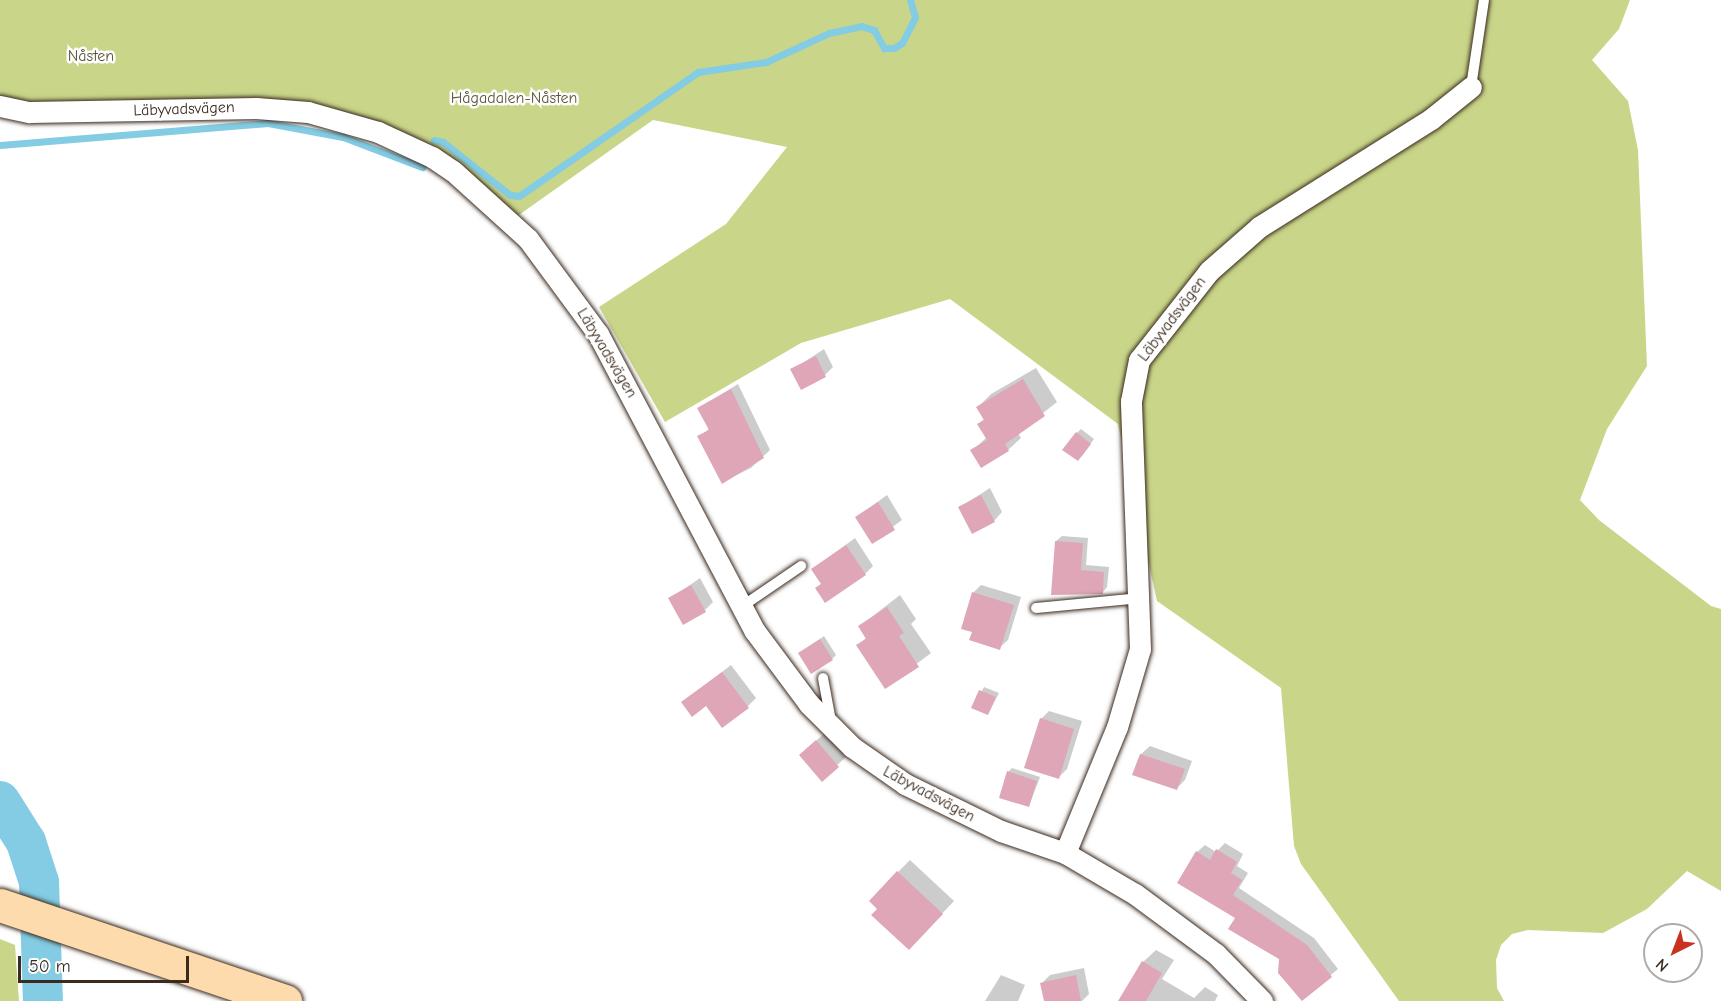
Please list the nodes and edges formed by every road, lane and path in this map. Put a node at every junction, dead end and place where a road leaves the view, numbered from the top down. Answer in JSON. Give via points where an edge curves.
{"nodes":[{"id":1,"x":1484,"y":0,"type":"edge"},
{"id":2,"x":1471,"y":87,"type":"joint"},
{"id":3,"x":0,"y":106,"type":"edge"},
{"id":4,"x":801,"y":566,"type":"dead end"},
{"id":5,"x":1139,"y":598,"type":"junction"},
{"id":6,"x":741,"y":607,"type":"junction"},
{"id":7,"x":1036,"y":608,"type":"dead end"},
{"id":8,"x":823,"y":678,"type":"dead end"},
{"id":9,"x":832,"y":728,"type":"junction"},
{"id":10,"x":1065,"y":853,"type":"junction"},
{"id":11,"x":10,"y":908,"type":"edge"},
{"id":12,"x":285,"y":1001,"type":"edge"},
{"id":13,"x":1262,"y":1001,"type":"edge"}],
"edges":[{"from":1,"to":2,"type":"lane"},
{"from":2,"to":5,"type":"street","name":"Läbyvadsvägen","via":[[1431,119],[1259,227],[1209,271],[1139,360],[1131,401]]},
{"from":3,"to":6,"type":"street","name":"Läbyvadsvägen","via":[[29,112],[287,110],[333,117],[432,157],[476,188],[516,226],[580,308],[625,379]]},
{"from":4,"to":6,"type":"lane"},
{"from":5,"to":7,"type":"lane"},
{"from":5,"to":10,"type":"street","name":"Läbyvadsvägen","via":[[1142,635],[1128,694]]},
{"from":6,"to":9,"type":"street","name":"Läbyvadsvägen","via":[[782,672]]},
{"from":8,"to":9,"type":"lane"},
{"from":9,"to":10,"type":"street","name":"Läbyvadsvägen","via":[[875,765],[905,784],[1001,831]]},
{"from":10,"to":13,"type":"street","name":"Läbyvadsvägen","via":[[1135,894],[1192,935]]},
{"from":11,"to":12,"type":"main road"}]}
